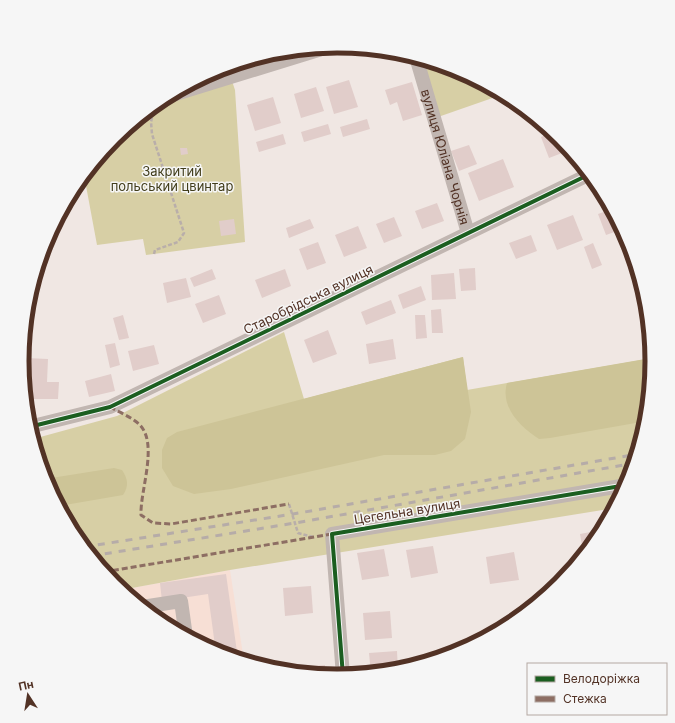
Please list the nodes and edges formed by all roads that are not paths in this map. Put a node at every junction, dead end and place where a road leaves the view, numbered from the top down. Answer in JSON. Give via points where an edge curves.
{"nodes":[{"id":1,"x":300,"y":56,"type":"edge"},
{"id":2,"x":418,"y":64,"type":"edge"},
{"id":3,"x":195,"y":88,"type":"edge"},
{"id":4,"x":584,"y":177,"type":"edge"},
{"id":5,"x":468,"y":233,"type":"junction"},
{"id":6,"x":36,"y":425,"type":"edge"},
{"id":7,"x":620,"y":486,"type":"edge"},
{"id":8,"x":150,"y":606,"type":"edge"},
{"id":9,"x":185,"y":630,"type":"edge"},
{"id":10,"x":343,"y":670,"type":"edge"}],
"edges":[{"from":1,"to":3,"type":"street"},
{"from":2,"to":5,"type":"street","name":"вулиця Юліана Чорнія"},
{"from":4,"to":5,"type":"street","name":"Старобрідська вулиця"},
{"from":5,"to":6,"type":"street","name":"Старобрідська вулиця","via":[[110,407]]},
{"from":7,"to":10,"type":"street","name":"Цегельна вулиця","via":[[332,534]]},
{"from":8,"to":9,"type":"street","via":[[181,601]]}]}
